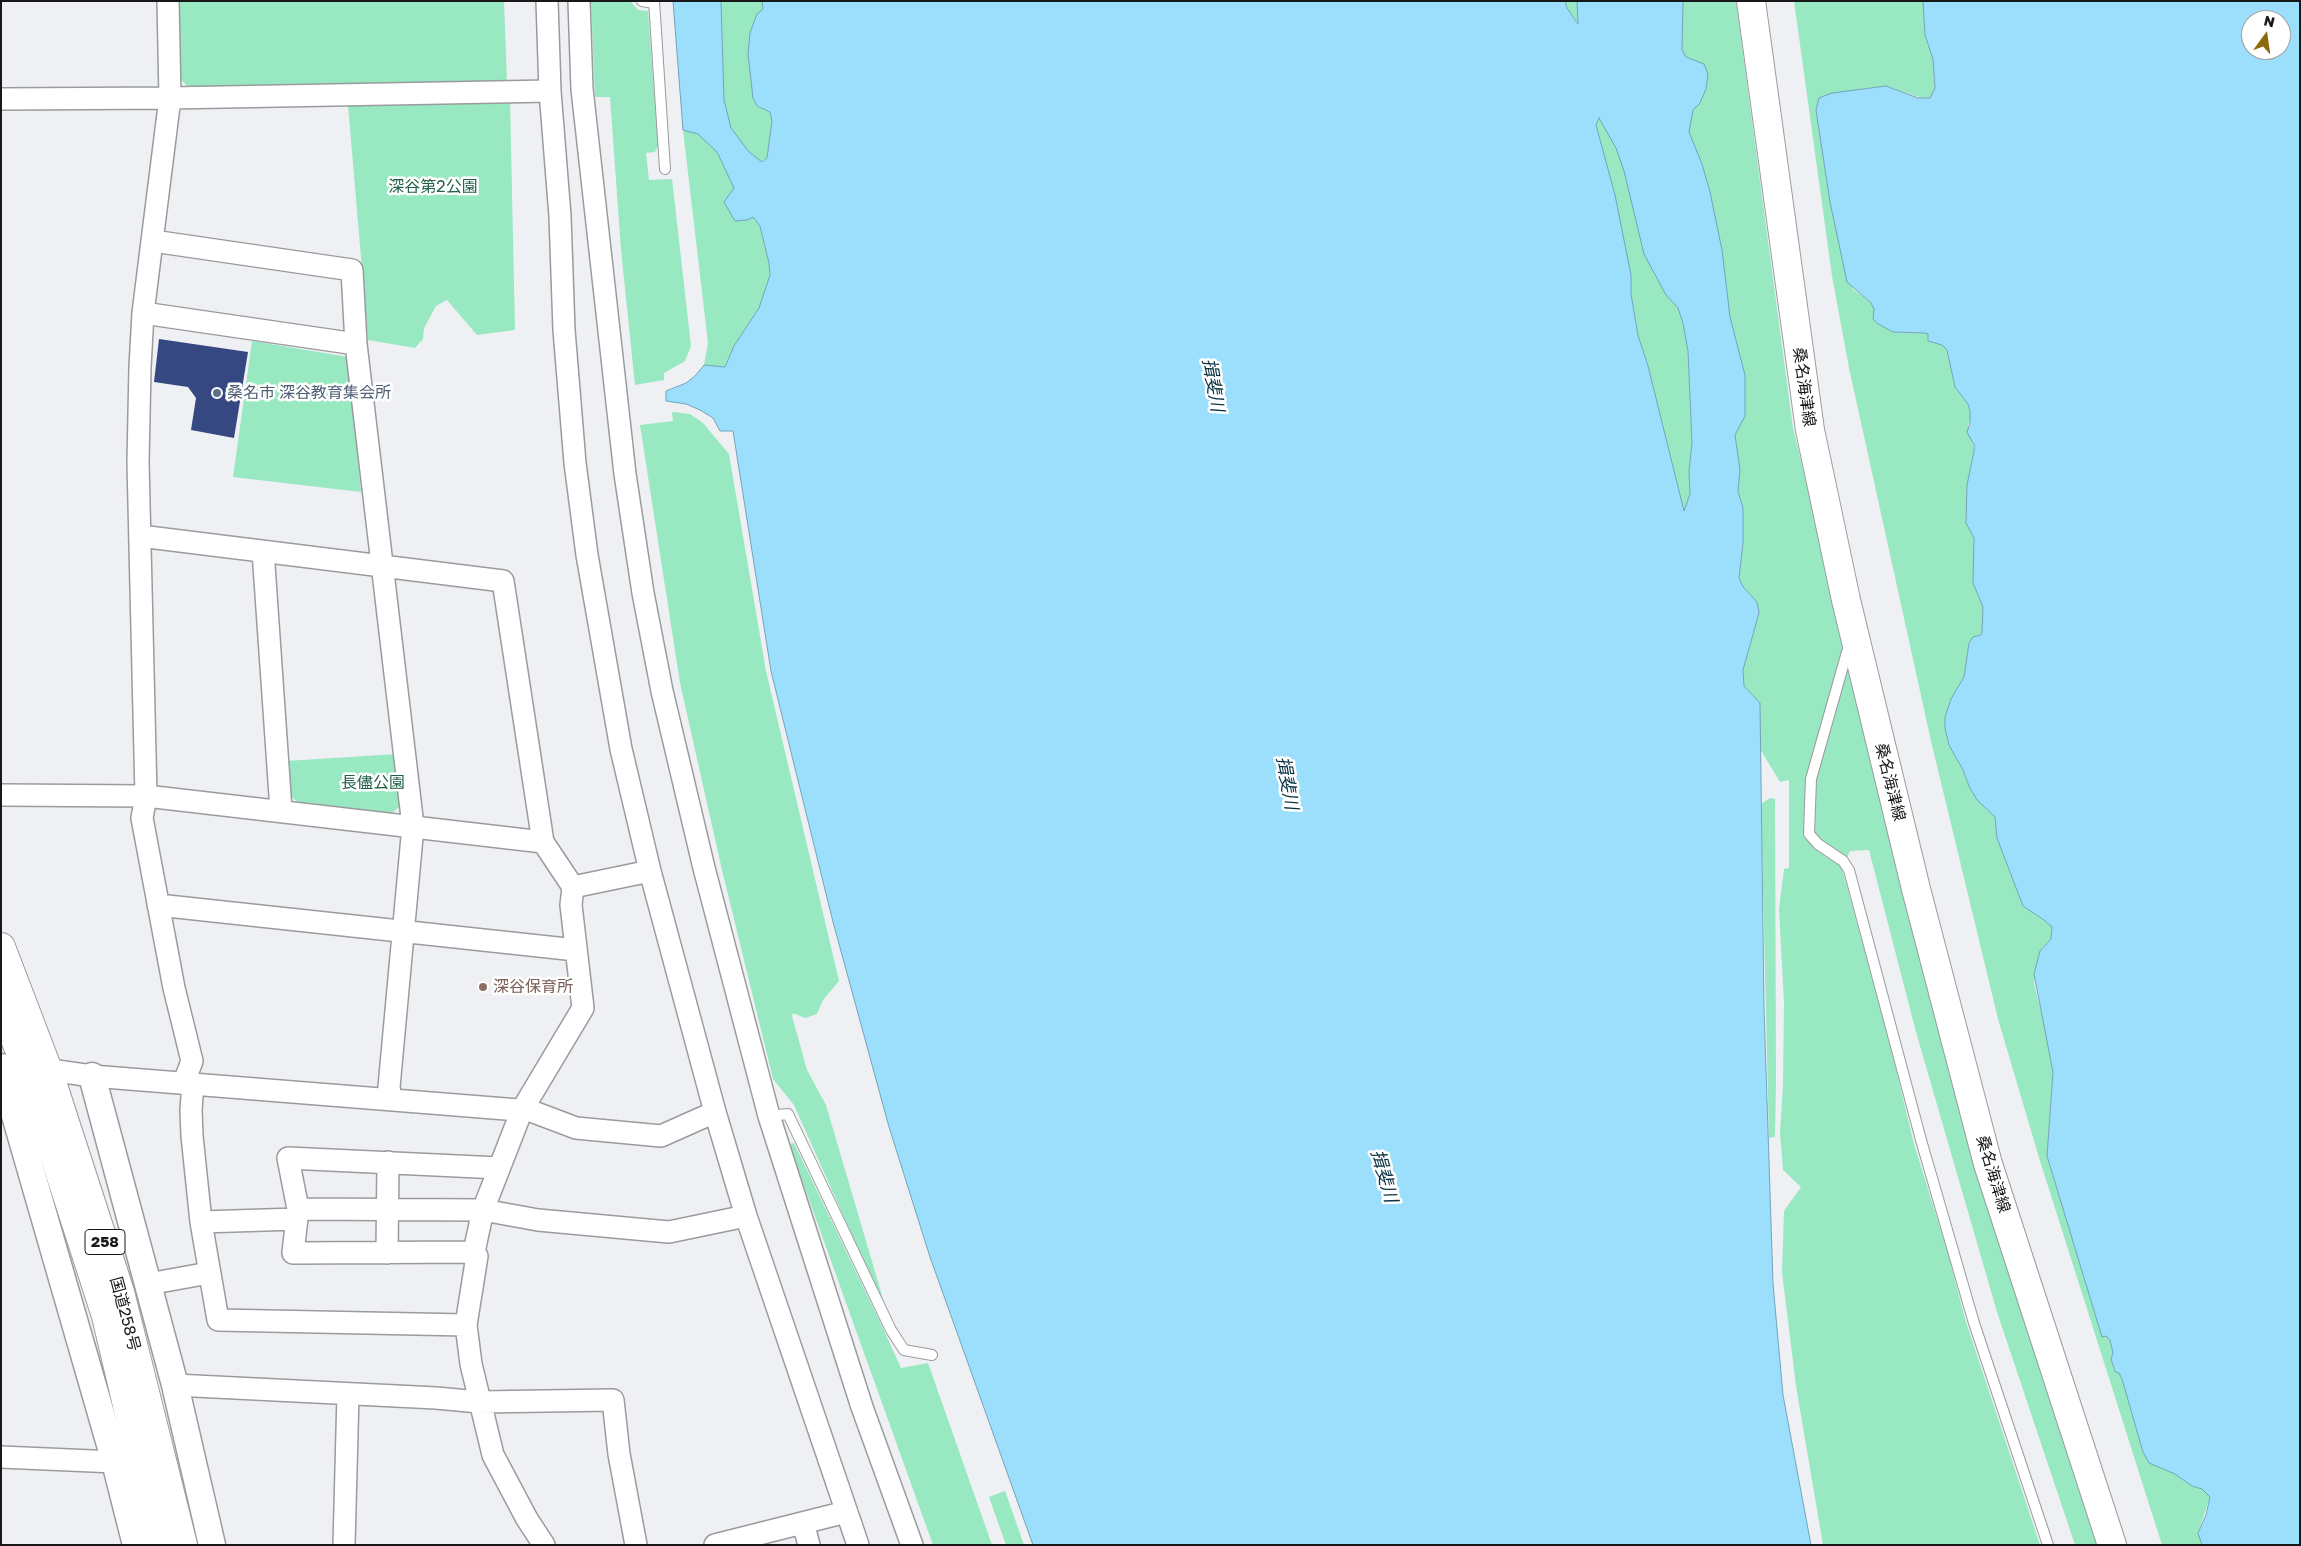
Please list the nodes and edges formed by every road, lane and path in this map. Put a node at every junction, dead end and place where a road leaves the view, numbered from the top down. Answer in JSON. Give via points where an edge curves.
{"nodes":[{"id":1,"x":168,"y":1,"type":"edge"},
{"id":2,"x":547,"y":1,"type":"edge"},
{"id":3,"x":579,"y":1,"type":"edge"},
{"id":4,"x":642,"y":1,"type":"edge"},
{"id":5,"x":1751,"y":1,"type":"edge"},
{"id":6,"x":654,"y":2,"type":"edge"},
{"id":7,"x":550,"y":92,"type":"junction"},
{"id":8,"x":170,"y":98,"type":"junction"},
{"id":9,"x":1,"y":99,"type":"edge"},
{"id":10,"x":665,"y":169,"type":"dead end"},
{"id":11,"x":153,"y":241,"type":"junction"},
{"id":12,"x":143,"y":312,"type":"junction"},
{"id":13,"x":356,"y":344,"type":"junction"},
{"id":14,"x":140,"y":536,"type":"junction"},
{"id":15,"x":263,"y":551,"type":"junction"},
{"id":16,"x":382,"y":565,"type":"junction"},
{"id":17,"x":1858,"y":648,"type":"junction"},
{"id":18,"x":1,"y":795,"type":"edge"},
{"id":19,"x":146,"y":796,"type":"junction"},
{"id":20,"x":280,"y":810,"type":"junction"},
{"id":21,"x":414,"y":826,"type":"junction"},
{"id":22,"x":543,"y":842,"type":"junction"},
{"id":23,"x":650,"y":871,"type":"junction"},
{"id":24,"x":573,"y":887,"type":"junction"},
{"id":25,"x":158,"y":905,"type":"junction"},
{"id":26,"x":402,"y":932,"type":"junction"},
{"id":27,"x":1,"y":947,"type":"edge"},
{"id":28,"x":576,"y":950,"type":"junction"},
{"id":29,"x":1,"y":1003,"type":"edge"},
{"id":30,"x":19,"y":1066,"type":"edge"},
{"id":31,"x":92,"y":1076,"type":"junction"},
{"id":32,"x":189,"y":1082,"type":"junction"},
{"id":33,"x":390,"y":1100,"type":"junction"},
{"id":34,"x":522,"y":1110,"type":"junction"},
{"id":35,"x":715,"y":1112,"type":"junction"},
{"id":36,"x":769,"y":1116,"type":"junction"},
{"id":37,"x":388,"y":1162,"type":"junction"},
{"id":38,"x":499,"y":1168,"type":"junction"},
{"id":39,"x":388,"y":1209,"type":"junction"},
{"id":40,"x":483,"y":1210,"type":"junction"},
{"id":41,"x":297,"y":1214,"type":"junction"},
{"id":42,"x":746,"y":1216,"type":"junction"},
{"id":43,"x":202,"y":1222,"type":"junction"},
{"id":44,"x":474,"y":1252,"type":"junction"},
{"id":45,"x":387,"y":1253,"type":"junction"},
{"id":46,"x":209,"y":1274,"type":"junction"},
{"id":47,"x":148,"y":1284,"type":"junction"},
{"id":48,"x":466,"y":1325,"type":"junction"},
{"id":49,"x":932,"y":1355,"type":"dead end"},
{"id":50,"x":175,"y":1385,"type":"junction"},
{"id":51,"x":348,"y":1394,"type":"junction"},
{"id":52,"x":479,"y":1402,"type":"junction"},
{"id":53,"x":1,"y":1457,"type":"edge"},
{"id":54,"x":116,"y":1462,"type":"junction"},
{"id":55,"x":846,"y":1512,"type":"junction"},
{"id":56,"x":804,"y":1523,"type":"junction"},
{"id":57,"x":136,"y":1545,"type":"edge"},
{"id":58,"x":160,"y":1545,"type":"edge"},
{"id":59,"x":182,"y":1545,"type":"edge"},
{"id":60,"x":212,"y":1545,"type":"edge"},
{"id":61,"x":344,"y":1545,"type":"edge"},
{"id":62,"x":544,"y":1545,"type":"edge"},
{"id":63,"x":636,"y":1545,"type":"edge"},
{"id":64,"x":715,"y":1545,"type":"edge"},
{"id":65,"x":808,"y":1545,"type":"edge"},
{"id":66,"x":858,"y":1545,"type":"edge"},
{"id":67,"x":912,"y":1545,"type":"edge"},
{"id":68,"x":2048,"y":1545,"type":"edge"},
{"id":69,"x":2112,"y":1545,"type":"edge"}],
"edges":[{"from":1,"to":8,"type":"street"},
{"from":2,"to":7,"type":"street"},
{"from":3,"to":36,"type":"street","via":[[582,90],[625,474],[643,592],[662,691],[704,868]]},
{"from":4,"to":6,"type":"lane"},
{"from":5,"to":17,"type":"main road","name":"桑名海津線","via":[[1810,430]]},
{"from":6,"to":10,"type":"lane"},
{"from":7,"to":8,"type":"street"},
{"from":7,"to":23,"type":"street","via":[[575,463],[611,699]]},
{"from":8,"to":9,"type":"street"},
{"from":8,"to":11,"type":"street"},
{"from":11,"to":12,"type":"street"},
{"from":11,"to":13,"type":"street","via":[[352,270]]},
{"from":12,"to":13,"type":"street"},
{"from":12,"to":14,"type":"street","via":[[138,462]]},
{"from":13,"to":16,"type":"street"},
{"from":14,"to":15,"type":"street"},
{"from":14,"to":19,"type":"street"},
{"from":15,"to":16,"type":"street"},
{"from":15,"to":20,"type":"street"},
{"from":16,"to":21,"type":"street"},
{"from":16,"to":22,"type":"street","via":[[503,581]]},
{"from":17,"to":68,"type":"lane","via":[[1847,652],[1813,770],[1809,834],[1843,861],[1849,870],[1974,1323]]},
{"from":17,"to":69,"type":"main road","name":"桑名海津線","via":[[1916,889],[1988,1164]]},
{"from":18,"to":19,"type":"street"},
{"from":19,"to":20,"type":"street"},
{"from":19,"to":25,"type":"street","via":[[142,818]]},
{"from":20,"to":21,"type":"street"},
{"from":21,"to":22,"type":"street"},
{"from":21,"to":26,"type":"street"},
{"from":22,"to":24,"type":"street"},
{"from":23,"to":24,"type":"street"},
{"from":23,"to":35,"type":"street"},
{"from":24,"to":28,"type":"street","via":[[571,905]]},
{"from":25,"to":26,"type":"street"},
{"from":25,"to":32,"type":"street","via":[[192,1061]]},
{"from":26,"to":28,"type":"street"},
{"from":26,"to":33,"type":"street"},
{"from":27,"to":30,"type":"main road","name":"国道258号","number":"258"},
{"from":28,"to":34,"type":"street","via":[[583,1008]]},
{"from":29,"to":30,"type":"main road","name":"国道258号","number":"258"},
{"from":30,"to":31,"type":"street"},
{"from":30,"to":54,"type":"street"},
{"from":30,"to":58,"type":"main road","name":"国道258号","number":"258","via":[[106,1316]]},
{"from":30,"to":59,"type":"main road","name":"国道258号","number":"258","via":[[82,1168],[120,1292]]},
{"from":31,"to":32,"type":"street"},
{"from":31,"to":47,"type":"street"},
{"from":32,"to":33,"type":"street"},
{"from":32,"to":43,"type":"street"},
{"from":33,"to":34,"type":"street"},
{"from":34,"to":35,"type":"street","via":[[576,1128],[661,1136]]},
{"from":34,"to":38,"type":"street"},
{"from":35,"to":42,"type":"street"},
{"from":36,"to":49,"type":"lane","via":[[788,1114],[891,1330],[904,1350]]},
{"from":36,"to":67,"type":"street","via":[[862,1407]]},
{"from":37,"to":38,"type":"street"},
{"from":37,"to":39,"type":"street"},
{"from":37,"to":41,"type":"street","via":[[288,1158]]},
{"from":38,"to":40,"type":"street"},
{"from":39,"to":40,"type":"street"},
{"from":39,"to":41,"type":"street"},
{"from":39,"to":45,"type":"street"},
{"from":40,"to":42,"type":"street","via":[[538,1220],[669,1232]]},
{"from":40,"to":44,"type":"street"},
{"from":41,"to":43,"type":"street"},
{"from":41,"to":45,"type":"street","via":[[293,1253]]},
{"from":42,"to":55,"type":"street"},
{"from":43,"to":46,"type":"street"},
{"from":44,"to":45,"type":"street"},
{"from":44,"to":48,"type":"street","via":[[477,1256]]},
{"from":46,"to":47,"type":"street"},
{"from":46,"to":48,"type":"street","via":[[218,1320]]},
{"from":47,"to":50,"type":"street"},
{"from":48,"to":52,"type":"street"},
{"from":50,"to":51,"type":"street"},
{"from":50,"to":60,"type":"street"},
{"from":51,"to":52,"type":"street"},
{"from":51,"to":61,"type":"street"},
{"from":52,"to":62,"type":"street","via":[[493,1455]]},
{"from":52,"to":63,"type":"street","via":[[614,1400],[619,1454]]},
{"from":53,"to":54,"type":"street"},
{"from":54,"to":57,"type":"street"},
{"from":55,"to":56,"type":"street"},
{"from":55,"to":66,"type":"street"},
{"from":56,"to":64,"type":"street"},
{"from":56,"to":65,"type":"street"}]}
